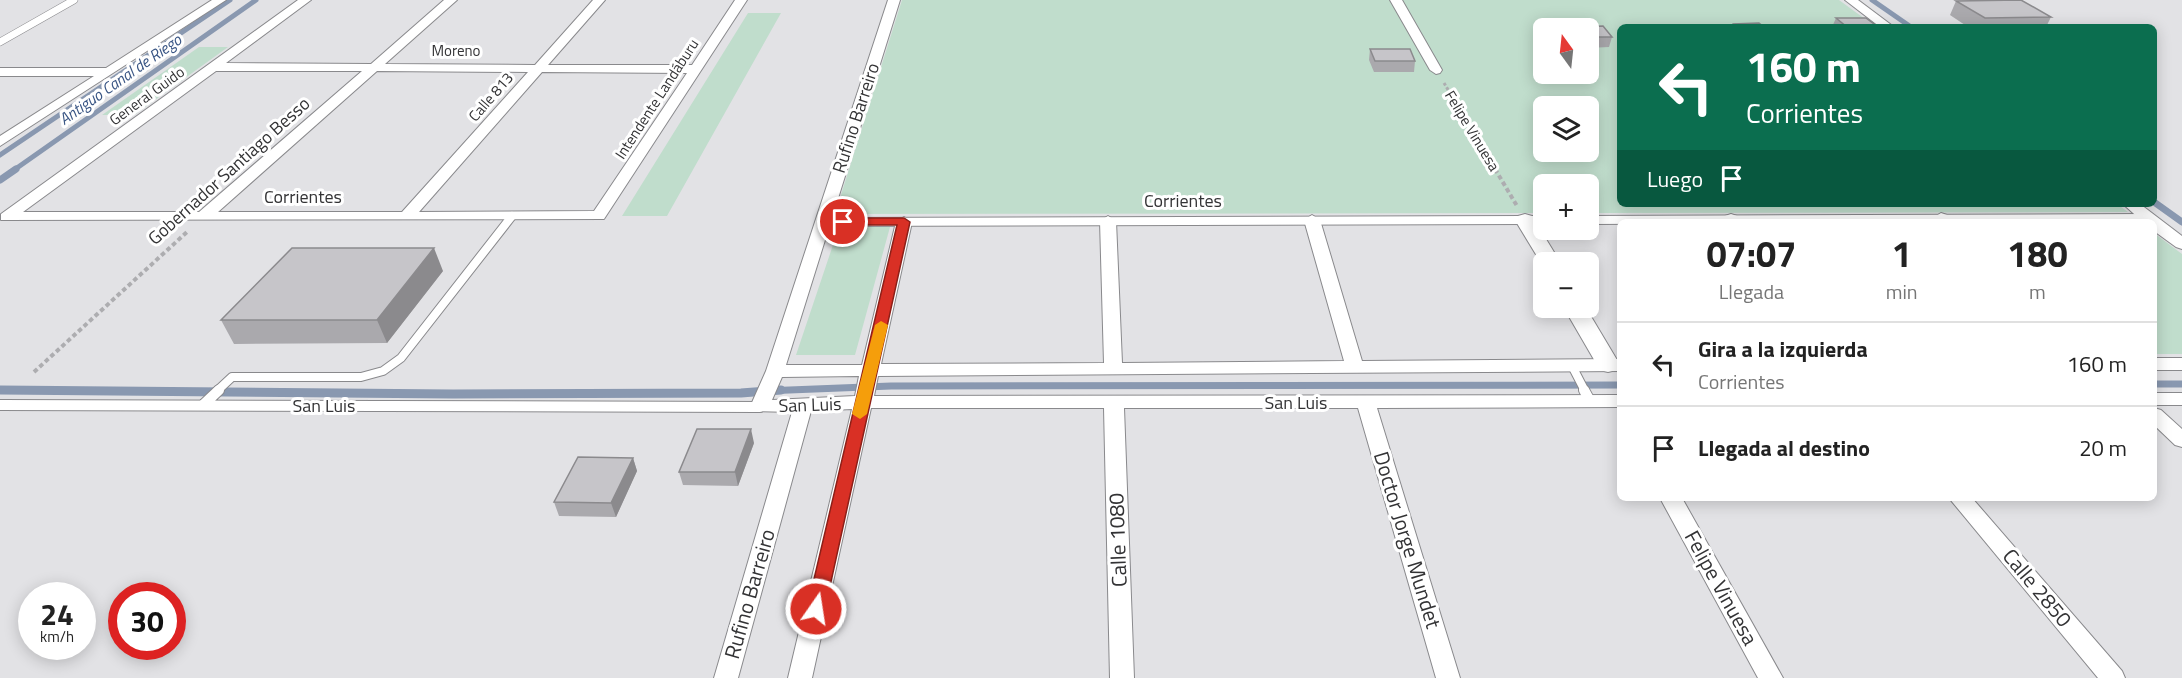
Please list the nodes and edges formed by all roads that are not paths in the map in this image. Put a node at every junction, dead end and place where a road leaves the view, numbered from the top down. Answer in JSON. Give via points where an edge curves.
{"nodes":[{"id":1,"x":74,"y":0,"type":"edge"},
{"id":2,"x":220,"y":0,"type":"edge"},
{"id":3,"x":305,"y":0,"type":"edge"},
{"id":4,"x":451,"y":0,"type":"edge"},
{"id":5,"x":599,"y":0,"type":"edge"},
{"id":6,"x":741,"y":0,"type":"edge"},
{"id":7,"x":894,"y":0,"type":"edge"},
{"id":8,"x":1396,"y":0,"type":"edge"},
{"id":9,"x":1851,"y":0,"type":"edge"},
{"id":10,"x":1884,"y":24,"type":"edge"},
{"id":11,"x":0,"y":42,"type":"edge"},
{"id":12,"x":215,"y":67,"type":"junction"},
{"id":13,"x":374,"y":68,"type":"junction"},
{"id":14,"x":538,"y":68,"type":"junction"},
{"id":15,"x":697,"y":69,"type":"junction"},
{"id":16,"x":1436,"y":70,"type":"road end"},
{"id":17,"x":0,"y":72,"type":"edge"},
{"id":18,"x":107,"y":72,"type":"junction"},
{"id":19,"x":0,"y":142,"type":"edge"},
{"id":20,"x":2135,"y":207,"type":"edge"},
{"id":21,"x":407,"y":216,"type":"junction"},
{"id":22,"x":512,"y":216,"type":"junction"},
{"id":23,"x":599,"y":216,"type":"joint"},
{"id":24,"x":7,"y":217,"type":"joint"},
{"id":25,"x":203,"y":217,"type":"junction"},
{"id":26,"x":2149,"y":219,"type":"edge"},
{"id":27,"x":1312,"y":220,"type":"junction"},
{"id":28,"x":1533,"y":220,"type":"edge"},
{"id":29,"x":1599,"y":220,"type":"edge"},
{"id":30,"x":1617,"y":220,"type":"edge"},
{"id":31,"x":1108,"y":221,"type":"junction"},
{"id":32,"x":823,"y":222,"type":"junction"},
{"id":33,"x":904,"y":222,"type":"junction"},
{"id":34,"x":2157,"y":225,"type":"edge"},
{"id":35,"x":2182,"y":244,"type":"edge"},
{"id":36,"x":1582,"y":318,"type":"edge"},
{"id":37,"x":2157,"y":364,"type":"edge"},
{"id":38,"x":2182,"y":364,"type":"edge"},
{"id":39,"x":1614,"y":365,"type":"edge"},
{"id":40,"x":1572,"y":366,"type":"junction"},
{"id":41,"x":1354,"y":367,"type":"junction"},
{"id":42,"x":1113,"y":369,"type":"junction"},
{"id":43,"x":871,"y":370,"type":"junction"},
{"id":44,"x":775,"y":371,"type":"junction"},
{"id":45,"x":2157,"y":399,"type":"edge"},
{"id":46,"x":2182,"y":399,"type":"edge"},
{"id":47,"x":1590,"y":400,"type":"junction"},
{"id":48,"x":862,"y":402,"type":"junction"},
{"id":49,"x":1114,"y":402,"type":"junction"},
{"id":50,"x":1366,"y":403,"type":"junction"},
{"id":51,"x":1617,"y":403,"type":"edge"},
{"id":52,"x":0,"y":405,"type":"edge"},
{"id":53,"x":203,"y":405,"type":"junction"},
{"id":54,"x":760,"y":406,"type":"junction"},
{"id":55,"x":803,"y":406,"type":"junction"},
{"id":56,"x":2157,"y":417,"type":"edge"},
{"id":57,"x":2182,"y":440,"type":"edge"},
{"id":58,"x":1673,"y":501,"type":"edge"},
{"id":59,"x":1963,"y":501,"type":"edge"},
{"id":60,"x":726,"y":678,"type":"edge"},
{"id":61,"x":800,"y":678,"type":"edge"},
{"id":62,"x":1122,"y":678,"type":"edge"},
{"id":63,"x":1448,"y":678,"type":"edge"},
{"id":64,"x":1771,"y":678,"type":"edge"},
{"id":65,"x":2113,"y":678,"type":"edge"}],
"edges":[{"from":1,"to":11,"type":"lane"},
{"from":2,"to":18,"type":"street"},
{"from":3,"to":12,"type":"street","name":"General Guido"},
{"from":4,"to":13,"type":"street","name":"Gobernador Santiago Besso"},
{"from":5,"to":14,"type":"street","name":"Calle 813"},
{"from":6,"to":15,"type":"street","name":"Intendente Landáburu"},
{"from":7,"to":32,"type":"street","name":"Rufino Barreiro"},
{"from":8,"to":16,"type":"street","name":"Felipe Vinuesa"},
{"from":9,"to":10,"type":"street"},
{"from":12,"to":13,"type":"street","name":"Moreno"},
{"from":12,"to":24,"type":"street","name":"General Guido"},
{"from":13,"to":14,"type":"street","name":"Moreno"},
{"from":13,"to":25,"type":"street","name":"Gobernador Santiago Besso"},
{"from":14,"to":15,"type":"street","name":"Moreno"},
{"from":14,"to":21,"type":"street","name":"Calle 813"},
{"from":15,"to":23,"type":"street","name":"Intendente Landáburu"},
{"from":17,"to":18,"type":"street"},
{"from":18,"to":19,"type":"street"},
{"from":20,"to":26,"type":"street"},
{"from":21,"to":22,"type":"street","name":"Corrientes"},
{"from":21,"to":25,"type":"street","name":"Corrientes"},
{"from":22,"to":23,"type":"street","name":"Corrientes"},
{"from":22,"to":53,"type":"lane","via":[[402,358],[383,371],[361,377],[232,377]]},
{"from":24,"to":25,"type":"street","name":"Corrientes"},
{"from":27,"to":28,"type":"lane","name":"Corrientes"},
{"from":27,"to":31,"type":"lane","name":"Corrientes"},
{"from":27,"to":41,"type":"street"},
{"from":29,"to":30,"type":"lane"},
{"from":31,"to":33,"type":"lane","name":"Corrientes"},
{"from":31,"to":42,"type":"street"},
{"from":32,"to":33,"type":"lane","name":"Corrientes"},
{"from":32,"to":44,"type":"street","name":"Rufino Barreiro"},
{"from":33,"to":43,"type":"street"},
{"from":34,"to":35,"type":"street"},
{"from":36,"to":39,"type":"street"},
{"from":37,"to":38,"type":"street"},
{"from":39,"to":40,"type":"street","name":"San Luis"},
{"from":40,"to":41,"type":"street","name":"San Luis"},
{"from":40,"to":47,"type":"lane"},
{"from":41,"to":42,"type":"street","name":"San Luis"},
{"from":42,"to":43,"type":"street","name":"San Luis"},
{"from":43,"to":44,"type":"street","name":"San Luis"},
{"from":43,"to":48,"type":"street"},
{"from":44,"to":54,"type":"street","name":"Rufino Barreiro"},
{"from":45,"to":46,"type":"street"},
{"from":47,"to":50,"type":"street","name":"San Luis"},
{"from":47,"to":51,"type":"street","name":"San Luis"},
{"from":48,"to":49,"type":"street","name":"San Luis"},
{"from":48,"to":55,"type":"street","name":"San Luis"},
{"from":48,"to":61,"type":"street"},
{"from":49,"to":50,"type":"street","name":"San Luis"},
{"from":49,"to":62,"type":"street","name":"Calle 1080"},
{"from":50,"to":63,"type":"street","name":"Doctor Jorge Mundet"},
{"from":52,"to":53,"type":"lane","name":"San Luis"},
{"from":53,"to":54,"type":"lane","name":"San Luis"},
{"from":54,"to":55,"type":"street","name":"San Luis"},
{"from":55,"to":60,"type":"street","name":"Rufino Barreiro"},
{"from":56,"to":57,"type":"street"},
{"from":58,"to":64,"type":"street","name":"Felipe Vinuesa"},
{"from":59,"to":65,"type":"street","name":"Calle 2850"}]}
